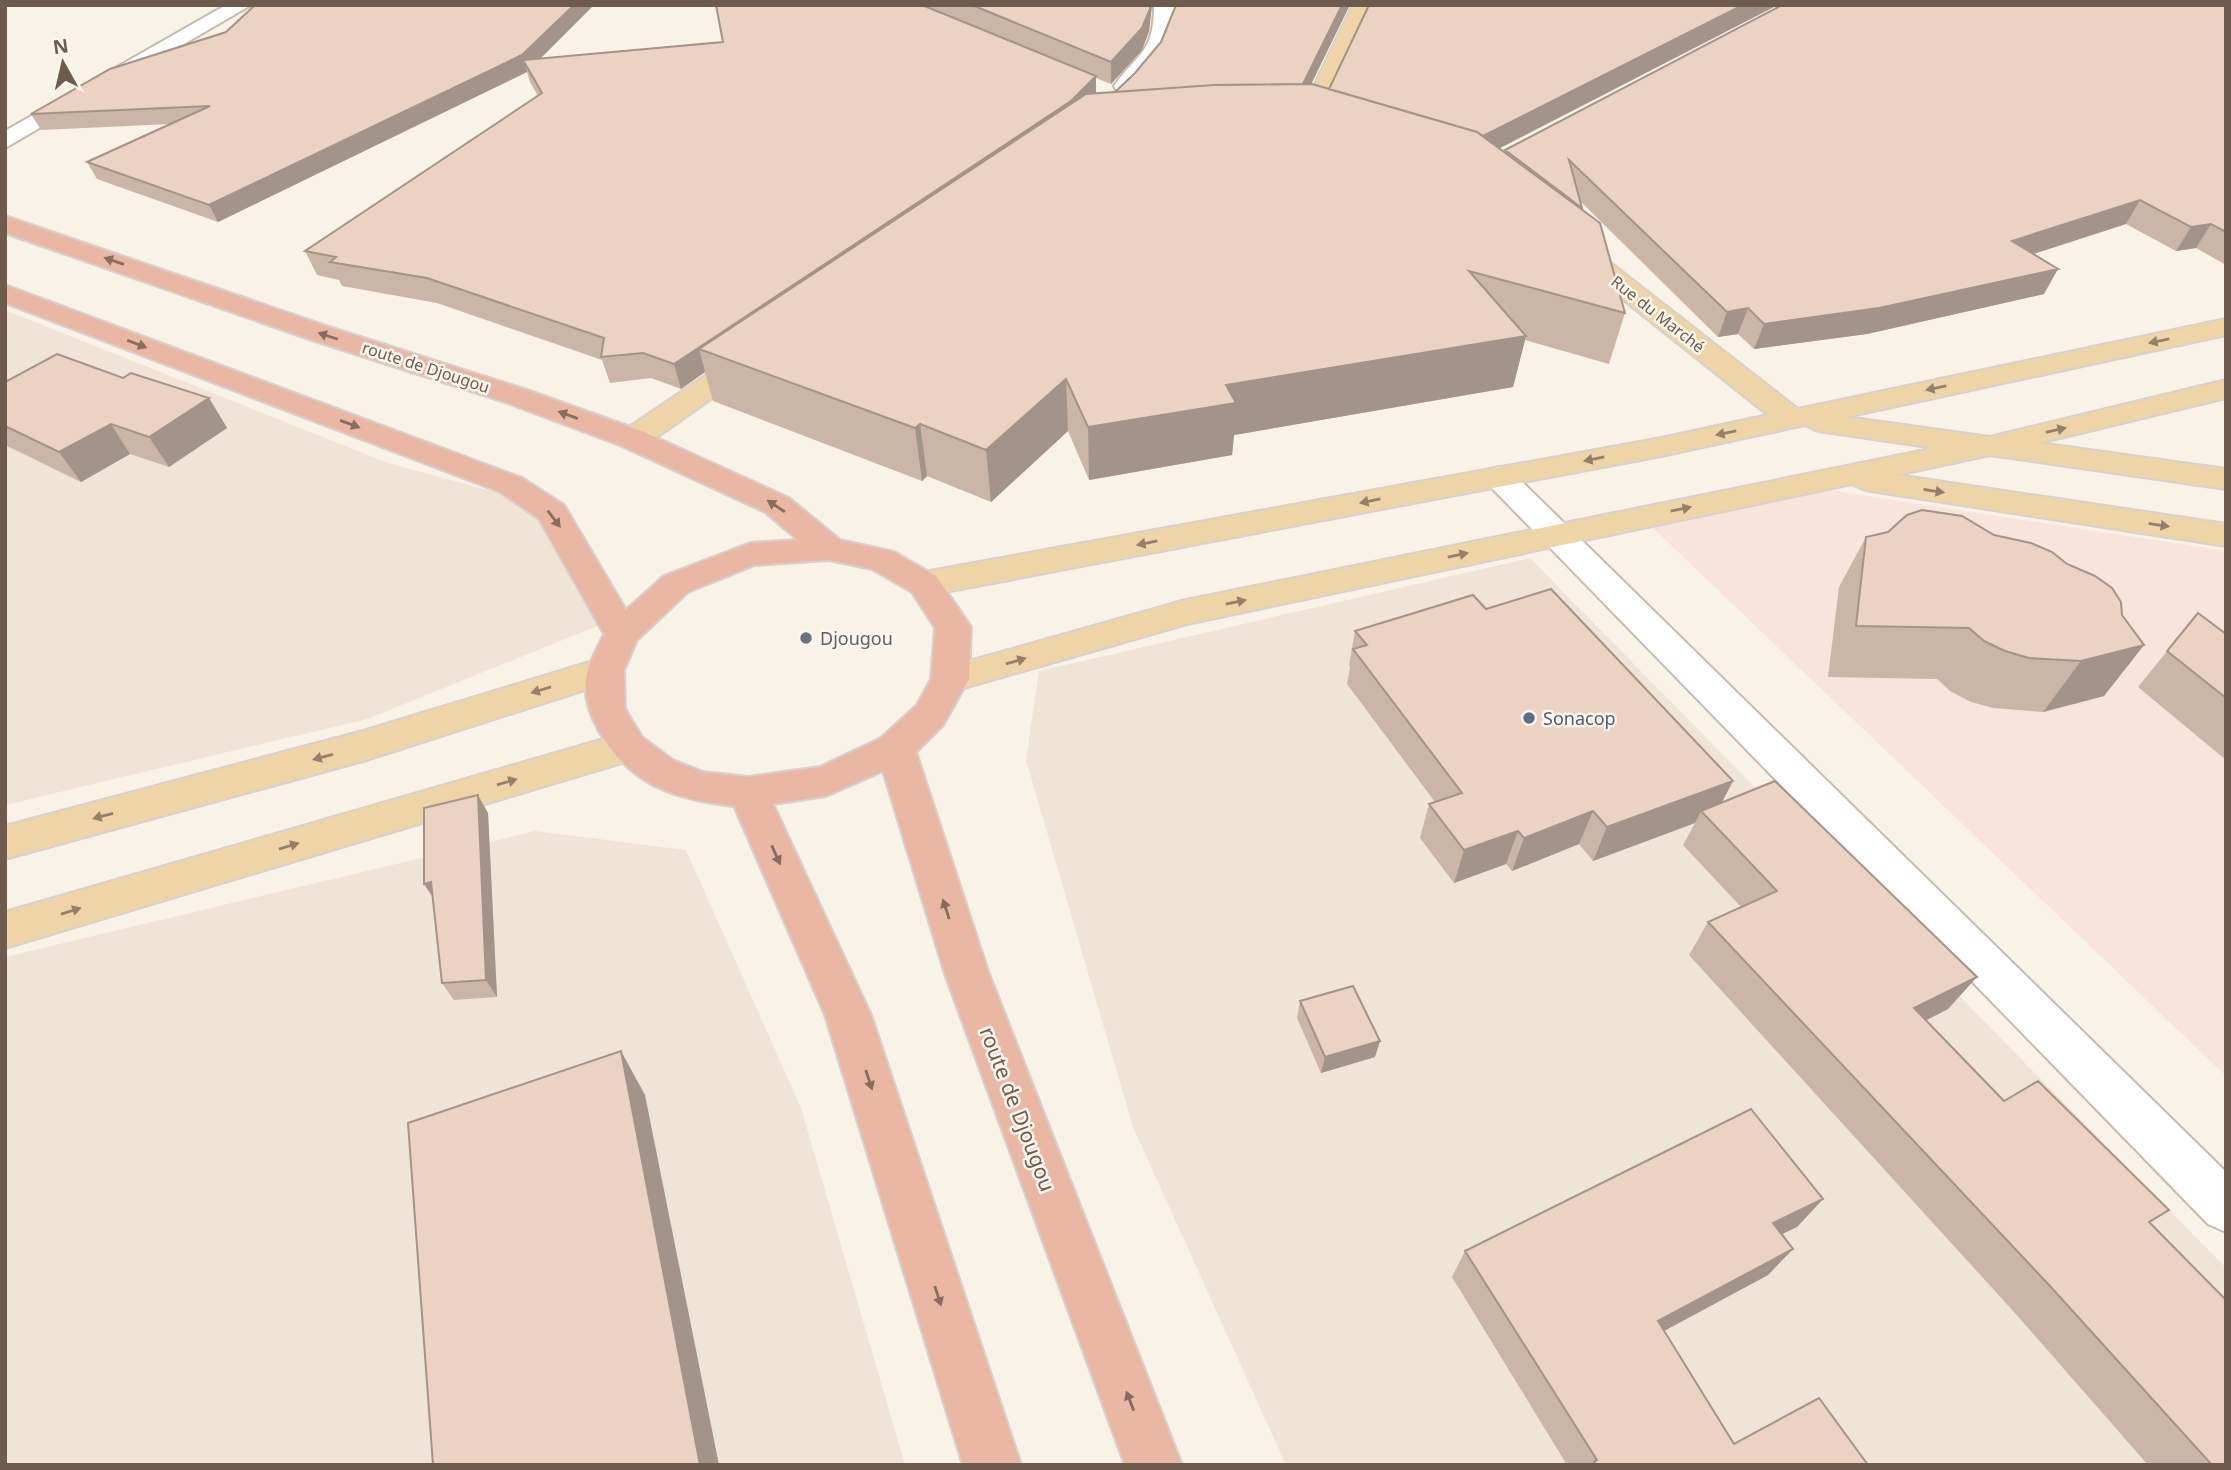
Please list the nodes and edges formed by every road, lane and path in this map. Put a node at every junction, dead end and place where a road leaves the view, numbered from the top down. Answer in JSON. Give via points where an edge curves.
{"nodes":[{"id":1,"x":241,"y":5,"type":"edge"},
{"id":2,"x":1164,"y":5,"type":"edge"},
{"id":3,"x":1363,"y":5,"type":"edge"},
{"id":4,"x":1107,"y":97,"type":"edge"},
{"id":5,"x":1280,"y":121,"type":"edge"},
{"id":6,"x":1308,"y":121,"type":"junction"},
{"id":7,"x":1334,"y":129,"type":"edge"},
{"id":8,"x":5,"y":141,"type":"edge"},
{"id":9,"x":5,"y":224,"type":"edge"},
{"id":10,"x":1553,"y":231,"type":"edge"},
{"id":11,"x":5,"y":293,"type":"edge"},
{"id":12,"x":2226,"y":327,"type":"edge"},
{"id":13,"x":770,"y":345,"type":"edge"},
{"id":14,"x":2226,"y":389,"type":"edge"},
{"id":15,"x":1791,"y":418,"type":"junction"},
{"id":16,"x":633,"y":439,"type":"junction"},
{"id":17,"x":1990,"y":446,"type":"junction"},
{"id":18,"x":1499,"y":477,"type":"junction"},
{"id":19,"x":1842,"y":477,"type":"junction"},
{"id":20,"x":2226,"y":479,"type":"edge"},
{"id":21,"x":1557,"y":534,"type":"junction"},
{"id":22,"x":2226,"y":535,"type":"edge"},
{"id":23,"x":829,"y":549,"type":"junction"},
{"id":24,"x":924,"y":584,"type":"junction"},
{"id":25,"x":622,"y":634,"type":"junction"},
{"id":26,"x":606,"y":670,"type":"junction"},
{"id":27,"x":950,"y":679,"type":"junction"},
{"id":28,"x":628,"y":747,"type":"junction"},
{"id":29,"x":895,"y":748,"type":"junction"},
{"id":30,"x":748,"y":792,"type":"junction"},
{"id":31,"x":5,"y":843,"type":"edge"},
{"id":32,"x":5,"y":930,"type":"edge"},
{"id":33,"x":2226,"y":1208,"type":"edge"},
{"id":34,"x":992,"y":1465,"type":"edge"},
{"id":35,"x":1154,"y":1465,"type":"edge"}],
"edges":[{"from":1,"to":8,"type":"street"},
{"from":2,"to":4,"type":"street","via":[[1165,28],[1153,60]]},
{"from":3,"to":6,"type":"main road"},
{"from":5,"to":6,"type":"main road"},
{"from":6,"to":7,"type":"main road"},
{"from":16,"to":9,"type":"highway","name":"route de Djougou","one_way":true},
{"from":10,"to":15,"type":"main road","name":"Rue du Marché"},
{"from":11,"to":25,"type":"highway","one_way":true,"via":[[511,485],[552,512]]},
{"from":12,"to":15,"type":"main road","one_way":true},
{"from":13,"to":16,"type":"main road"},
{"from":17,"to":14,"type":"main road","one_way":true},
{"from":15,"to":17,"type":"main road"},
{"from":15,"to":18,"type":"main road","one_way":true},
{"from":23,"to":16,"type":"highway","name":"route de Djougou","one_way":true,"via":[[777,505]]},
{"from":17,"to":19,"type":"main road"},
{"from":17,"to":20,"type":"main road"},
{"from":18,"to":21,"type":"street"},
{"from":18,"to":24,"type":"main road","one_way":true},
{"from":21,"to":19,"type":"main road","one_way":true},
{"from":19,"to":22,"type":"main road","one_way":true},
{"from":27,"to":21,"type":"main road","one_way":true,"via":[[1186,612]]},
{"from":21,"to":33,"type":"street"},
{"from":23,"to":24,"type":"highway","via":[[882,560]]},
{"from":23,"to":25,"type":"highway","via":[[750,554],[676,584]]},
{"from":24,"to":27,"type":"highway","via":[[953,627]]},
{"from":25,"to":26,"type":"highway"},
{"from":26,"to":28,"type":"highway","via":[[606,710]]},
{"from":26,"to":31,"type":"main road","one_way":true,"via":[[363,746]]},
{"from":27,"to":29,"type":"highway","via":[[930,715]]},
{"from":28,"to":30,"type":"highway","via":[[659,771],[699,787]]},
{"from":32,"to":28,"type":"main road","one_way":true},
{"from":29,"to":30,"type":"highway","via":[[826,780]]},
{"from":35,"to":29,"type":"highway","name":"route de Djougou","one_way":true,"via":[[967,974]]},
{"from":30,"to":34,"type":"highway","one_way":true,"via":[[848,1015]]}]}
